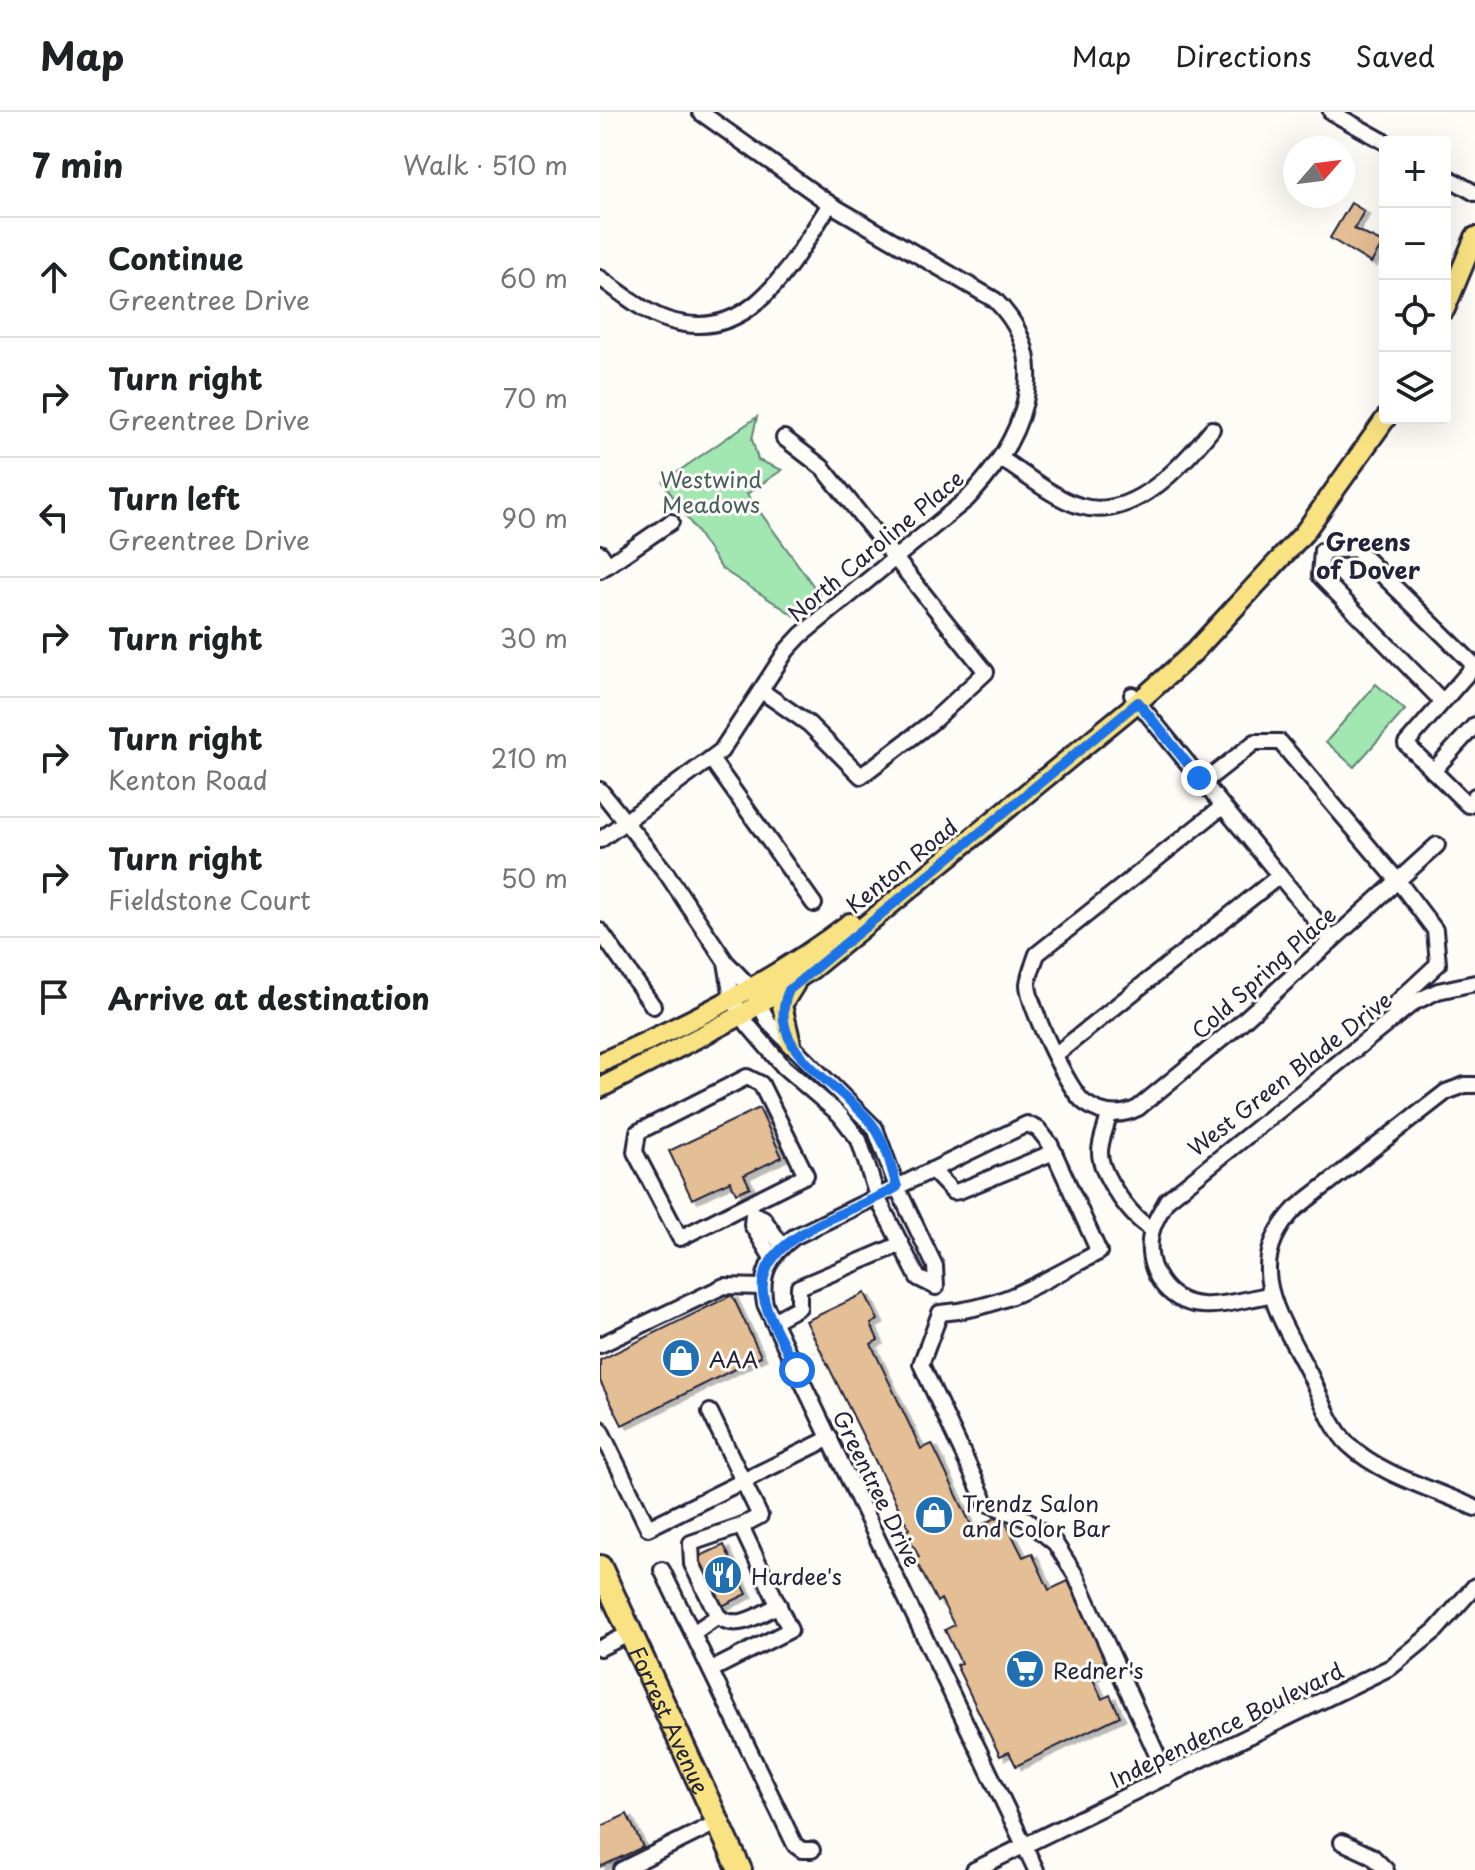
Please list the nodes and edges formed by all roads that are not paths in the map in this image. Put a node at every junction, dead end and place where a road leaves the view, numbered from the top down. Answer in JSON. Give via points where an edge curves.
{"nodes":[{"id":1,"x":700,"y":112,"type":"edge"},
{"id":2,"x":1331,"y":112,"type":"edge"},
{"id":3,"x":1379,"y":139,"type":"edge"},
{"id":4,"x":1451,"y":179,"type":"edge"},
{"id":5,"x":1475,"y":193,"type":"edge"},
{"id":6,"x":830,"y":204,"type":"junction"},
{"id":7,"x":1475,"y":237,"type":"edge"},
{"id":8,"x":600,"y":278,"type":"edge"},
{"id":9,"x":1451,"y":295,"type":"edge"},
{"id":10,"x":1382,"y":424,"type":"edge"},
{"id":11,"x":1212,"y":429,"type":"dead end"},
{"id":12,"x":784,"y":438,"type":"dead end"},
{"id":13,"x":1000,"y":458,"type":"junction"},
{"id":14,"x":671,"y":522,"type":"dead end"},
{"id":15,"x":1304,"y":533,"type":"junction"},
{"id":16,"x":1322,"y":551,"type":"junction"},
{"id":17,"x":893,"y":558,"type":"junction"},
{"id":18,"x":603,"y":563,"type":"edge"},
{"id":19,"x":1475,"y":665,"type":"edge"},
{"id":20,"x":763,"y":692,"type":"junction"},
{"id":21,"x":1135,"y":699,"type":"junction"},
{"id":22,"x":1441,"y":700,"type":"junction"},
{"id":23,"x":1475,"y":725,"type":"edge"},
{"id":24,"x":711,"y":759,"type":"junction"},
{"id":25,"x":1433,"y":771,"type":"junction"},
{"id":26,"x":1203,"y":783,"type":"junction"},
{"id":27,"x":600,"y":790,"type":"edge"},
{"id":28,"x":1475,"y":796,"type":"edge"},
{"id":29,"x":1222,"y":807,"type":"junction"},
{"id":30,"x":625,"y":824,"type":"junction"},
{"id":31,"x":600,"y":840,"type":"edge"},
{"id":32,"x":1437,"y":845,"type":"dead end"},
{"id":33,"x":1279,"y":876,"type":"junction"},
{"id":34,"x":1398,"y":881,"type":"junction"},
{"id":35,"x":814,"y":904,"type":"dead end"},
{"id":36,"x":600,"y":931,"type":"edge"},
{"id":37,"x":1332,"y":940,"type":"junction"},
{"id":38,"x":726,"y":962,"type":"junction"},
{"id":39,"x":812,"y":969,"type":"junction"},
{"id":40,"x":1475,"y":983,"type":"edge"},
{"id":41,"x":755,"y":996,"type":"junction"},
{"id":42,"x":732,"y":998,"type":"junction"},
{"id":43,"x":653,"y":1006,"type":"dead end"},
{"id":44,"x":742,"y":1015,"type":"junction"},
{"id":45,"x":1396,"y":1016,"type":"junction"},
{"id":46,"x":791,"y":1044,"type":"junction"},
{"id":47,"x":1055,"y":1055,"type":"junction"},
{"id":48,"x":600,"y":1063,"type":"edge"},
{"id":49,"x":1475,"y":1085,"type":"edge"},
{"id":50,"x":600,"y":1088,"type":"edge"},
{"id":51,"x":1109,"y":1114,"type":"junction"},
{"id":52,"x":1054,"y":1152,"type":"junction"},
{"id":53,"x":932,"y":1170,"type":"junction"},
{"id":54,"x":897,"y":1187,"type":"junction"},
{"id":55,"x":878,"y":1199,"type":"junction"},
{"id":56,"x":750,"y":1209,"type":"junction"},
{"id":57,"x":1152,"y":1229,"type":"junction"},
{"id":58,"x":901,"y":1244,"type":"junction"},
{"id":59,"x":777,"y":1252,"type":"junction"},
{"id":60,"x":762,"y":1287,"type":"junction"},
{"id":61,"x":936,"y":1287,"type":"junction"},
{"id":62,"x":1270,"y":1295,"type":"junction"},
{"id":63,"x":940,"y":1313,"type":"junction"},
{"id":64,"x":773,"y":1321,"type":"junction"},
{"id":65,"x":600,"y":1345,"type":"edge"},
{"id":66,"x":710,"y":1412,"type":"dead end"},
{"id":67,"x":600,"y":1429,"type":"edge"},
{"id":68,"x":830,"y":1438,"type":"junction"},
{"id":69,"x":743,"y":1481,"type":"junction"},
{"id":70,"x":1475,"y":1508,"type":"edge"},
{"id":71,"x":741,"y":1526,"type":"junction"},
{"id":72,"x":600,"y":1567,"type":"edge"},
{"id":73,"x":662,"y":1570,"type":"dead end"},
{"id":74,"x":1475,"y":1586,"type":"edge"},
{"id":75,"x":779,"y":1605,"type":"junction"},
{"id":76,"x":718,"y":1616,"type":"junction"},
{"id":77,"x":631,"y":1633,"type":"junction"},
{"id":78,"x":693,"y":1633,"type":"junction"},
{"id":79,"x":600,"y":1648,"type":"edge"},
{"id":80,"x":711,"y":1670,"type":"junction"},
{"id":81,"x":1167,"y":1777,"type":"junction"},
{"id":82,"x":718,"y":1822,"type":"junction"},
{"id":83,"x":1342,"y":1842,"type":"dead end"},
{"id":84,"x":1025,"y":1846,"type":"junction"},
{"id":85,"x":812,"y":1850,"type":"dead end"},
{"id":86,"x":621,"y":1870,"type":"edge"},
{"id":87,"x":740,"y":1870,"type":"edge"},
{"id":88,"x":974,"y":1870,"type":"edge"},
{"id":89,"x":1036,"y":1870,"type":"edge"},
{"id":90,"x":1386,"y":1870,"type":"edge"}],
"edges":[{"from":1,"to":6,"type":"street","name":"North Caroline Place"},
{"from":2,"to":3,"type":"street"},
{"from":4,"to":5,"type":"street"},
{"from":6,"to":8,"type":"street","via":[[763,301],[720,322],[670,321]]},
{"from":6,"to":13,"type":"street","name":"North Caroline Place","via":[[995,300],[1011,316],[1029,356],[1029,388]]},
{"from":7,"to":9,"type":"main road"},
{"from":10,"to":15,"type":"main road","name":"Kenton Road"},
{"from":11,"to":13,"type":"street","via":[[1156,486],[1103,509],[1078,506]]},
{"from":12,"to":17,"type":"street","via":[[823,468]]},
{"from":13,"to":17,"type":"street","name":"North Caroline Place","via":[[967,499]]},
{"from":14,"to":18,"type":"street"},
{"from":15,"to":16,"type":"street"},
{"from":15,"to":21,"type":"main road","name":"Kenton Road","via":[[1204,638]]},
{"from":16,"to":19,"type":"street","via":[[1356,549]]},
{"from":16,"to":22,"type":"street","via":[[1320,576]]},
{"from":17,"to":20,"type":"street","name":"North Caroline Place","via":[[801,635]]},
{"from":17,"to":20,"type":"street","via":[[986,672],[861,776],[809,724]]},
{"from":19,"to":22,"type":"street"},
{"from":20,"to":24,"type":"street","name":"North Caroline Place"},
{"from":21,"to":26,"type":"street"},
{"from":21,"to":39,"type":"main road","name":"Kenton Road"},
{"from":21,"to":41,"type":"main road","name":"Kenton Road"},
{"from":22,"to":25,"type":"street","via":[[1406,744]]},
{"from":23,"to":25,"type":"street"},
{"from":24,"to":30,"type":"street","name":"North Caroline Place"},
{"from":24,"to":35,"type":"street"},
{"from":25,"to":28,"type":"street","via":[[1468,805]]},
{"from":26,"to":29,"type":"street"},
{"from":26,"to":34,"type":"street","via":[[1255,742],[1280,742]]},
{"from":27,"to":30,"type":"street"},
{"from":29,"to":33,"type":"street"},
{"from":29,"to":47,"type":"street","via":[[1037,954],[1028,984]]},
{"from":30,"to":31,"type":"street","name":"North Caroline Place"},
{"from":30,"to":38,"type":"street","via":[[667,874]]},
{"from":32,"to":34,"type":"street","name":"Cold Spring Place"},
{"from":33,"to":37,"type":"street"},
{"from":33,"to":47,"type":"street"},
{"from":34,"to":37,"type":"street","name":"Cold Spring Place"},
{"from":34,"to":45,"type":"street","via":[[1435,930],[1438,964],[1395,1004]]},
{"from":36,"to":43,"type":"street"},
{"from":37,"to":51,"type":"street","name":"Cold Spring Place","via":[[1138,1108]]},
{"from":38,"to":41,"type":"street"},
{"from":38,"to":42,"type":"street"},
{"from":39,"to":41,"type":"main road","name":"Kenton Road"},
{"from":39,"to":46,"type":"main road","via":[[789,990],[782,1005]]},
{"from":40,"to":45,"type":"street","name":"West Green Blade Drive","via":[[1438,991]]},
{"from":41,"to":42,"type":"main road","name":"Kenton Road"},
{"from":41,"to":44,"type":"main road","name":"Kenton Road"},
{"from":41,"to":46,"type":"street","via":[[769,1023]]},
{"from":42,"to":44,"type":"street"},
{"from":42,"to":48,"type":"main road","name":"Kenton Road"},
{"from":44,"to":50,"type":"main road","name":"Kenton Road"},
{"from":44,"to":55,"type":"street","via":[[784,1067],[850,1127]]},
{"from":45,"to":57,"type":"street","name":"West Green Blade Drive","via":[[1187,1182],[1167,1200]]},
{"from":46,"to":54,"type":"street","via":[[875,1128]]},
{"from":47,"to":51,"type":"street","via":[[1083,1102]]},
{"from":49,"to":62,"type":"street","via":[[1446,1092],[1295,1209],[1275,1231],[1268,1258]]},
{"from":51,"to":57,"type":"street","via":[[1100,1151],[1104,1167],[1131,1214]]},
{"from":52,"to":53,"type":"street","via":[[953,1192]]},
{"from":52,"to":53,"type":"street","via":[[1038,1129],[1027,1124]]},
{"from":52,"to":63,"type":"street","via":[[1099,1252],[1000,1303]]},
{"from":53,"to":54,"type":"street"},
{"from":54,"to":55,"type":"street"},
{"from":54,"to":61,"type":"street","via":[[935,1266]]},
{"from":55,"to":58,"type":"street"},
{"from":55,"to":59,"type":"street"},
{"from":56,"to":56,"type":"street","via":[[806,1175],[761,1084],[747,1077],[638,1132],[635,1152],[680,1238]]},
{"from":56,"to":59,"type":"street","via":[[752,1225]]},
{"from":57,"to":62,"type":"street","via":[[1153,1267],[1172,1297],[1201,1306]]},
{"from":58,"to":61,"type":"street","via":[[918,1278]]},
{"from":58,"to":64,"type":"street","via":[[799,1287],[799,1307]]},
{"from":59,"to":60,"type":"street"},
{"from":60,"to":64,"type":"street","name":"Greentree Drive"},
{"from":60,"to":65,"type":"street","via":[[724,1286]]},
{"from":61,"to":63,"type":"street"},
{"from":62,"to":70,"type":"street","via":[[1348,1444],[1382,1467]]},
{"from":63,"to":81,"type":"street","via":[[921,1364],[986,1503],[1026,1519],[1055,1543],[1076,1576]]},
{"from":64,"to":68,"type":"street","name":"Greentree Drive"},
{"from":66,"to":69,"type":"street"},
{"from":67,"to":69,"type":"street","via":[[648,1528]]},
{"from":68,"to":69,"type":"street"},
{"from":68,"to":84,"type":"street","name":"Greentree Drive"},
{"from":69,"to":71,"type":"street","via":[[760,1516]]},
{"from":71,"to":75,"type":"street"},
{"from":71,"to":76,"type":"street","via":[[708,1535],[691,1543],[689,1550]]},
{"from":72,"to":77,"type":"highway","name":"Forrest Avenue"},
{"from":73,"to":78,"type":"street"},
{"from":74,"to":81,"type":"street","name":"Independence Boulevard","via":[[1436,1630],[1391,1667]]},
{"from":75,"to":76,"type":"street","via":[[742,1623]]},
{"from":75,"to":80,"type":"street","via":[[790,1630]]},
{"from":76,"to":78,"type":"street"},
{"from":77,"to":79,"type":"street"},
{"from":77,"to":82,"type":"highway","name":"Forrest Avenue"},
{"from":78,"to":80,"type":"street"},
{"from":80,"to":85,"type":"street","via":[[795,1845]]},
{"from":81,"to":84,"type":"street","name":"Independence Boulevard"},
{"from":82,"to":86,"type":"street"},
{"from":82,"to":87,"type":"highway","name":"Forrest Avenue"},
{"from":83,"to":90,"type":"street","via":[[1372,1856]]},
{"from":84,"to":88,"type":"street","name":"Independence Boulevard"},
{"from":84,"to":89,"type":"street","name":"Greentree Drive"}]}
